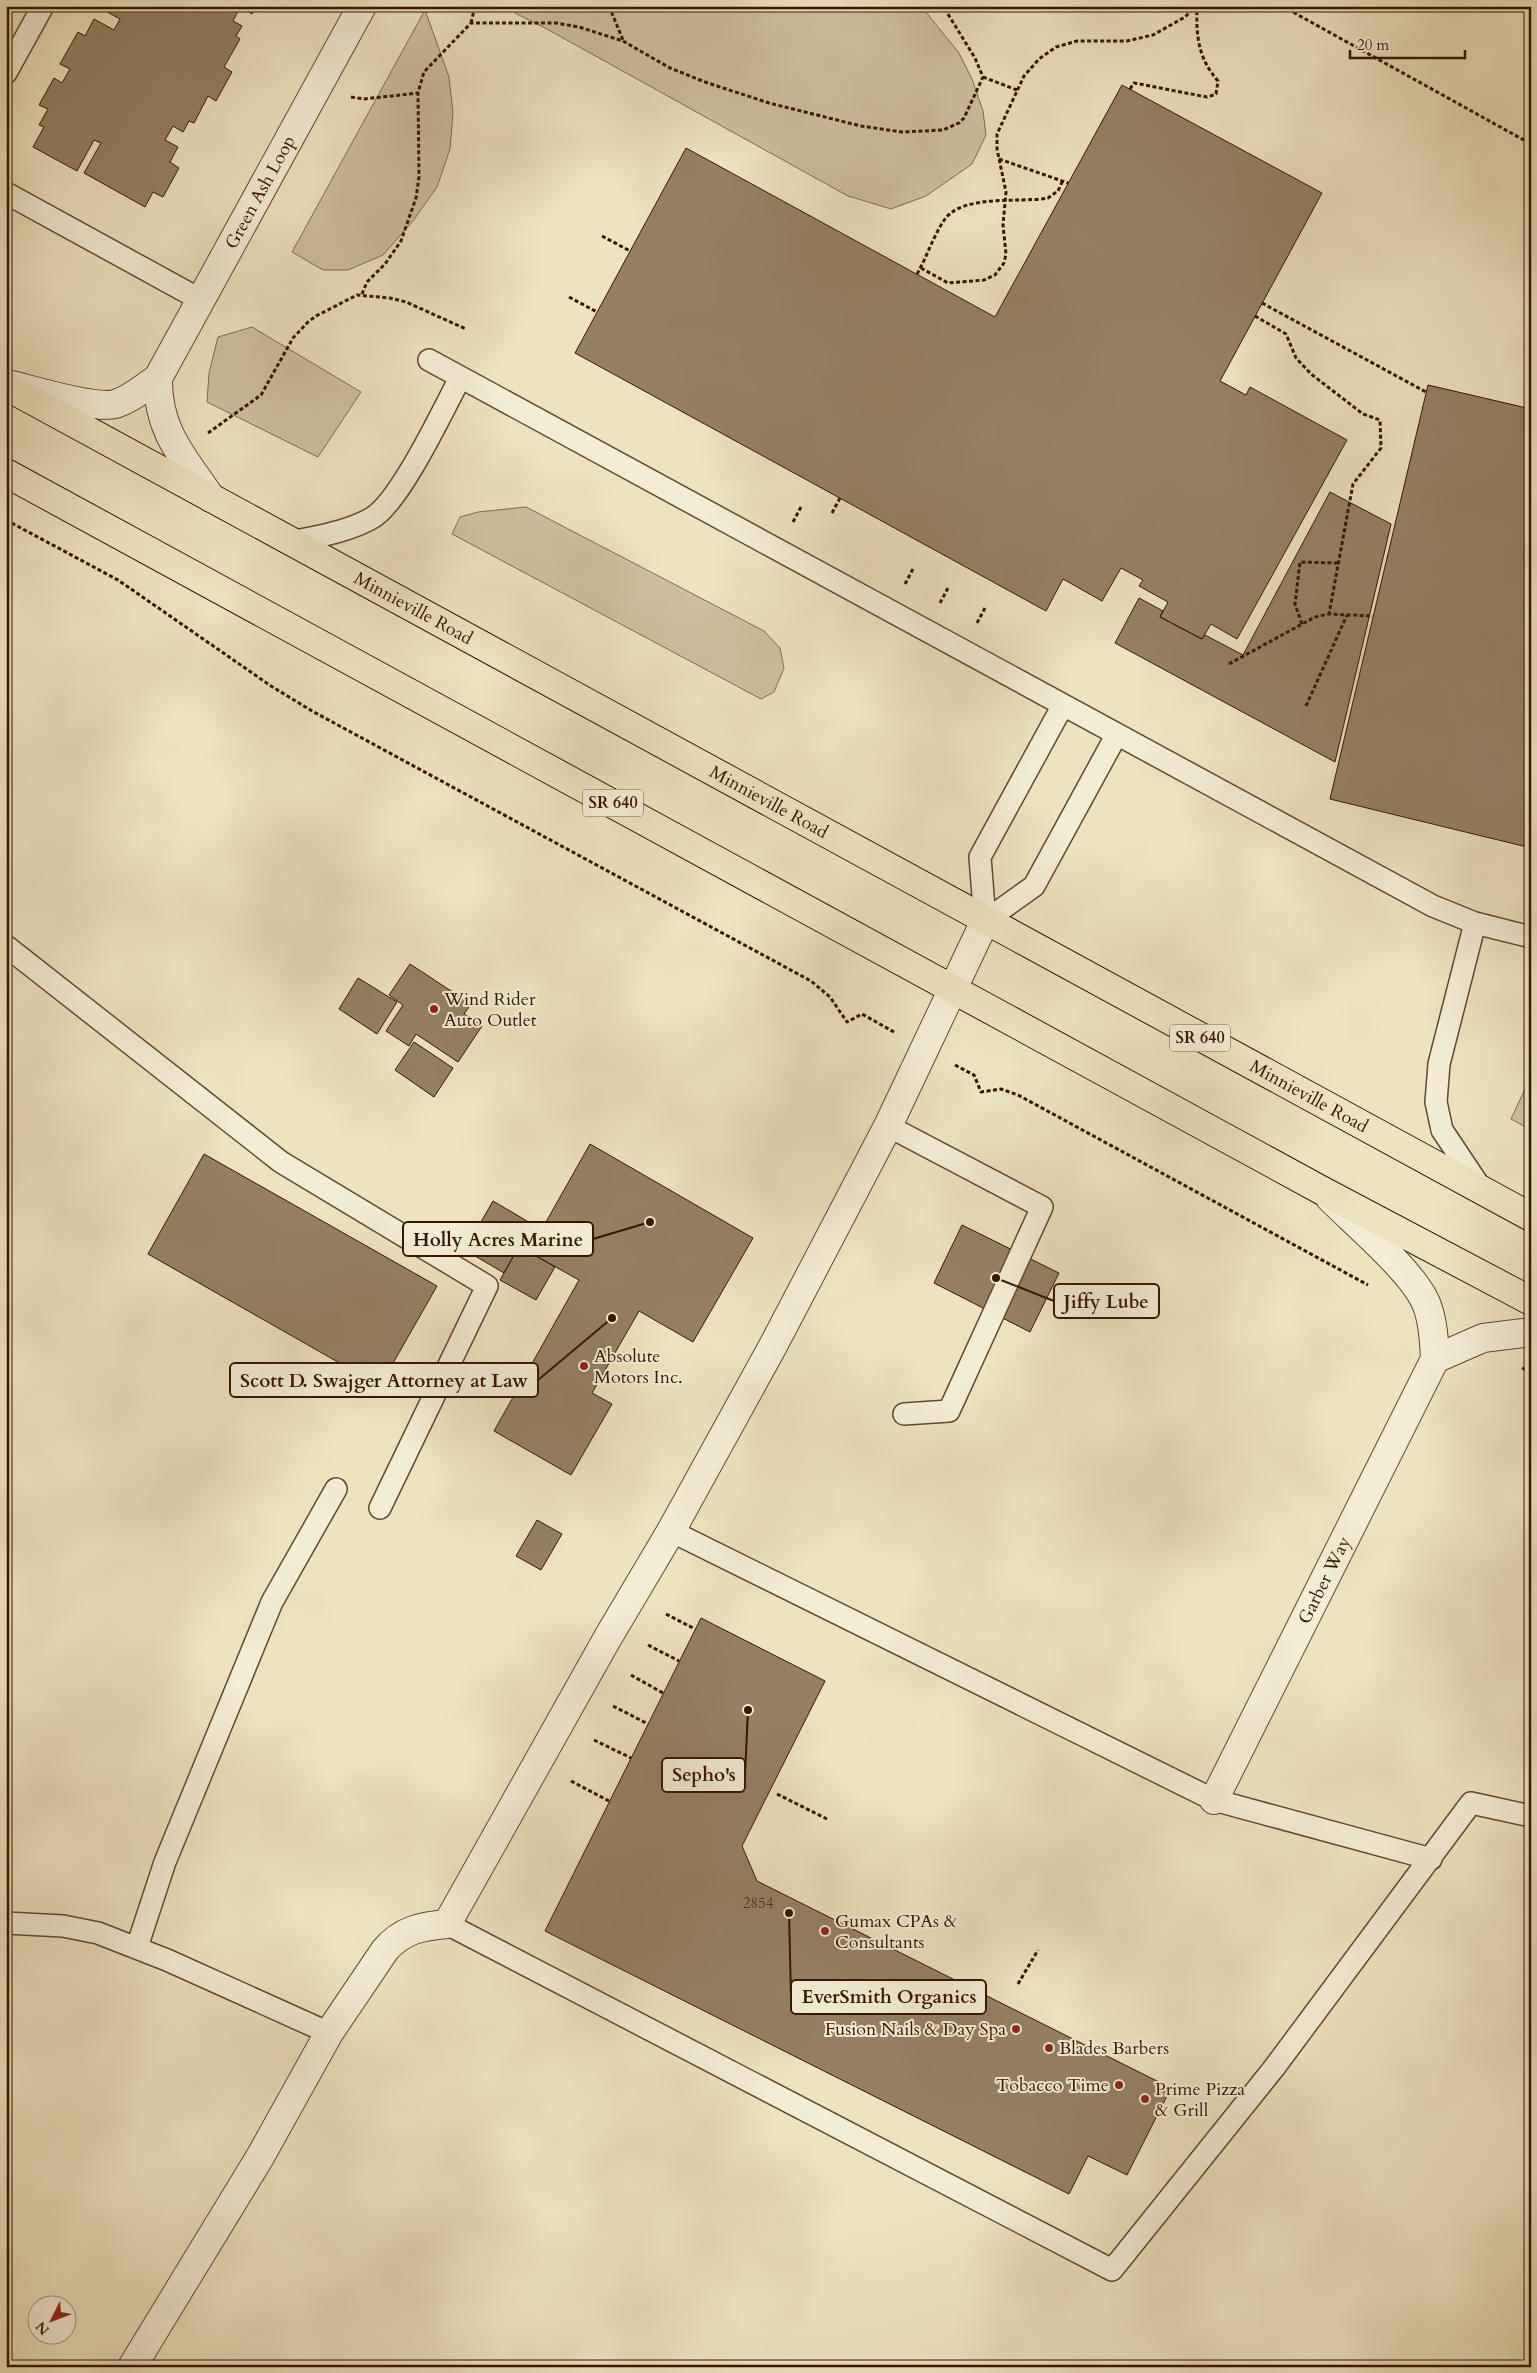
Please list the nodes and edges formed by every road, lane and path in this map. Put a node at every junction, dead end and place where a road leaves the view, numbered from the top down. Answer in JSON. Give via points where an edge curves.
{"nodes":[{"id":1,"x":42,"y":6,"type":"edge"},
{"id":2,"x":362,"y":6,"type":"edge"},
{"id":3,"x":475,"y":6,"type":"edge"},
{"id":4,"x":609,"y":6,"type":"edge"},
{"id":5,"x":943,"y":6,"type":"edge"},
{"id":6,"x":1196,"y":6,"type":"edge"},
{"id":7,"x":1282,"y":6,"type":"edge"},
{"id":8,"x":471,"y":23,"type":"junction"},
{"id":9,"x":623,"y":41,"type":"junction"},
{"id":10,"x":6,"y":73,"type":"edge"},
{"id":11,"x":983,"y":77,"type":"junction"},
{"id":12,"x":1130,"y":89,"type":"dead end"},
{"id":13,"x":1017,"y":90,"type":"junction"},
{"id":14,"x":418,"y":93,"type":"junction"},
{"id":15,"x":345,"y":95,"type":"dead end"},
{"id":16,"x":1531,"y":144,"type":"edge"},
{"id":17,"x":999,"y":158,"type":"junction"},
{"id":18,"x":1063,"y":180,"type":"junction"},
{"id":19,"x":1068,"y":183,"type":"dead end"},
{"id":20,"x":6,"y":193,"type":"edge"},
{"id":21,"x":1006,"y":200,"type":"junction"},
{"id":22,"x":602,"y":236,"type":"dead end"},
{"id":23,"x":630,"y":251,"type":"dead end"},
{"id":24,"x":921,"y":268,"type":"junction"},
{"id":25,"x":917,"y":274,"type":"dead end"},
{"id":26,"x":362,"y":294,"type":"junction"},
{"id":27,"x":569,"y":297,"type":"dead end"},
{"id":28,"x":201,"y":300,"type":"junction"},
{"id":29,"x":1262,"y":303,"type":"dead end"},
{"id":30,"x":597,"y":312,"type":"dead end"},
{"id":31,"x":1255,"y":316,"type":"dead end"},
{"id":32,"x":466,"y":329,"type":"dead end"},
{"id":33,"x":429,"y":360,"type":"dead end"},
{"id":34,"x":158,"y":378,"type":"junction"},
{"id":35,"x":460,"y":378,"type":"junction"},
{"id":36,"x":6,"y":385,"type":"edge"},
{"id":37,"x":1426,"y":392,"type":"dead end"},
{"id":38,"x":207,"y":433,"type":"dead end"},
{"id":39,"x":6,"y":473,"type":"edge"},
{"id":40,"x":211,"y":498,"type":"junction"},
{"id":41,"x":840,"y":498,"type":"dead end"},
{"id":42,"x":832,"y":513,"type":"dead end"},
{"id":43,"x":6,"y":520,"type":"edge"},
{"id":44,"x":292,"y":542,"type":"junction"},
{"id":45,"x":1338,"y":563,"type":"junction"},
{"id":46,"x":1329,"y":614,"type":"junction"},
{"id":47,"x":1347,"y":615,"type":"junction"},
{"id":48,"x":1373,"y":616,"type":"dead end"},
{"id":49,"x":1302,"y":624,"type":"junction"},
{"id":50,"x":1228,"y":664,"type":"dead end"},
{"id":51,"x":1063,"y":705,"type":"junction"},
{"id":52,"x":1306,"y":706,"type":"dead end"},
{"id":53,"x":1117,"y":734,"type":"junction"},
{"id":54,"x":985,"y":921,"type":"junction"},
{"id":55,"x":1475,"y":923,"type":"junction"},
{"id":56,"x":1531,"y":938,"type":"edge"},
{"id":57,"x":6,"y":946,"type":"edge"},
{"id":58,"x":953,"y":988,"type":"junction"},
{"id":59,"x":862,"y":1014,"type":"dead end"},
{"id":60,"x":974,"y":1075,"type":"dead end"},
{"id":61,"x":888,"y":1126,"type":"junction"},
{"id":62,"x":1321,"y":1190,"type":"junction"},
{"id":63,"x":1484,"y":1192,"type":"junction"},
{"id":64,"x":1531,"y":1217,"type":"edge"},
{"id":65,"x":1371,"y":1286,"type":"dead end"},
{"id":66,"x":1531,"y":1301,"type":"edge"},
{"id":67,"x":1531,"y":1332,"type":"edge"},
{"id":68,"x":1435,"y":1359,"type":"junction"},
{"id":69,"x":904,"y":1414,"type":"dead end"},
{"id":70,"x":336,"y":1488,"type":"dead end"},
{"id":71,"x":380,"y":1508,"type":"dead end"},
{"id":72,"x":671,"y":1531,"type":"junction"},
{"id":73,"x":666,"y":1614,"type":"dead end"},
{"id":74,"x":695,"y":1629,"type":"dead end"},
{"id":75,"x":648,"y":1645,"type":"dead end"},
{"id":76,"x":679,"y":1661,"type":"dead end"},
{"id":77,"x":631,"y":1675,"type":"dead end"},
{"id":78,"x":664,"y":1693,"type":"dead end"},
{"id":79,"x":613,"y":1706,"type":"dead end"},
{"id":80,"x":648,"y":1724,"type":"dead end"},
{"id":81,"x":594,"y":1740,"type":"dead end"},
{"id":82,"x":631,"y":1758,"type":"dead end"},
{"id":83,"x":571,"y":1781,"type":"dead end"},
{"id":84,"x":777,"y":1794,"type":"dead end"},
{"id":85,"x":1214,"y":1800,"type":"junction"},
{"id":86,"x":609,"y":1801,"type":"dead end"},
{"id":87,"x":1531,"y":1816,"type":"edge"},
{"id":88,"x":827,"y":1819,"type":"dead end"},
{"id":89,"x":1431,"y":1859,"type":"junction"},
{"id":90,"x":6,"y":1923,"type":"edge"},
{"id":91,"x":448,"y":1924,"type":"junction"},
{"id":92,"x":137,"y":1947,"type":"junction"},
{"id":93,"x":1038,"y":1950,"type":"dead end"},
{"id":94,"x":1018,"y":1984,"type":"dead end"},
{"id":95,"x":329,"y":2033,"type":"junction"},
{"id":96,"x":132,"y":2367,"type":"edge"}],
"edges":[{"from":1,"to":10,"type":"lane"},
{"from":2,"to":28,"type":"street","name":"Green Ash Loop"},
{"from":3,"to":8,"type":"path"},
{"from":4,"to":9,"type":"path"},
{"from":5,"to":11,"type":"path"},
{"from":6,"to":12,"type":"path","via":[[1197,40],[1206,65],[1218,81],[1216,94],[1207,97],[1134,83]]},
{"from":6,"to":13,"type":"path","via":[[1173,24],[1137,39],[1086,40],[1056,47],[1033,64]]},
{"from":7,"to":16,"type":"path"},
{"from":8,"to":9,"type":"path","via":[[556,23],[579,26]]},
{"from":8,"to":14,"type":"path","via":[[424,72]]},
{"from":9,"to":11,"type":"path","via":[[670,68],[769,104],[861,126],[902,132],[943,130],[959,123]]},
{"from":11,"to":13,"type":"path"},
{"from":13,"to":17,"type":"path","via":[[997,134]]},
{"from":14,"to":15,"type":"path","via":[[364,99]]},
{"from":14,"to":26,"type":"path","via":[[419,177],[416,198],[401,241],[364,286]]},
{"from":17,"to":18,"type":"path"},
{"from":17,"to":21,"type":"path"},
{"from":18,"to":19,"type":"path"},
{"from":18,"to":21,"type":"path","via":[[1058,191],[1048,198]]},
{"from":20,"to":28,"type":"lane"},
{"from":21,"to":24,"type":"path","via":[[976,204],[953,212],[945,220]]},
{"from":21,"to":24,"type":"path","via":[[1003,225],[1006,257],[995,275],[984,280],[948,283]]},
{"from":22,"to":23,"type":"path"},
{"from":24,"to":25,"type":"path"},
{"from":26,"to":32,"type":"path","via":[[406,302]]},
{"from":26,"to":38,"type":"path","via":[[308,322],[293,338],[260,395]]},
{"from":27,"to":30,"type":"path"},
{"from":28,"to":34,"type":"street","name":"Green Ash Loop"},
{"from":29,"to":37,"type":"path"},
{"from":31,"to":45,"type":"path","via":[[1286,334],[1296,358],[1311,374],[1363,414],[1380,420],[1381,448],[1354,481]]},
{"from":33,"to":35,"type":"lane"},
{"from":34,"to":36,"type":"street","name":"Green Ash Loop","via":[[136,395],[114,404],[87,402]]},
{"from":34,"to":40,"type":"street","via":[[158,398],[167,430]]},
{"from":35,"to":44,"type":"lane","via":[[386,507],[364,522]]},
{"from":35,"to":51,"type":"lane"},
{"from":36,"to":40,"type":"main road","name":"Minnieville Road","number":"SR 640"},
{"from":39,"to":58,"type":"main road","number":"SR 640"},
{"from":40,"to":44,"type":"main road","name":"Minnieville Road","number":"SR 640"},
{"from":41,"to":42,"type":"path"},
{"from":43,"to":59,"type":"path","via":[[124,584],[312,711],[811,981],[830,997],[847,1022]]},
{"from":44,"to":54,"type":"main road","name":"Minnieville Road","number":"SR 640"},
{"from":45,"to":46,"type":"path"},
{"from":45,"to":49,"type":"path","via":[[1300,562],[1295,604]]},
{"from":46,"to":47,"type":"path"},
{"from":46,"to":49,"type":"path"},
{"from":47,"to":48,"type":"path"},
{"from":47,"to":52,"type":"path"},
{"from":49,"to":50,"type":"path"},
{"from":51,"to":53,"type":"lane"},
{"from":51,"to":54,"type":"lane","via":[[980,857]]},
{"from":53,"to":54,"type":"lane","via":[[1034,886]]},
{"from":53,"to":55,"type":"lane","via":[[1433,906]]},
{"from":54,"to":58,"type":"street"},
{"from":54,"to":63,"type":"main road","name":"Minnieville Road","number":"SR 640"},
{"from":55,"to":56,"type":"lane"},
{"from":55,"to":63,"type":"lane","via":[[1439,1064],[1436,1102],[1442,1130]]},
{"from":57,"to":71,"type":"lane","via":[[281,1162],[487,1286]]},
{"from":58,"to":61,"type":"street"},
{"from":58,"to":62,"type":"main road","number":"SR 640"},
{"from":60,"to":65,"type":"path","via":[[982,1092],[1001,1090],[1018,1095]]},
{"from":61,"to":69,"type":"lane","via":[[1042,1207],[948,1411]]},
{"from":61,"to":72,"type":"street"},
{"from":62,"to":66,"type":"main road","number":"SR 640"},
{"from":62,"to":68,"type":"street","via":[[1413,1280],[1426,1303]]},
{"from":63,"to":64,"type":"main road","name":"Minnieville Road","number":"SR 640"},
{"from":67,"to":68,"type":"street","via":[[1483,1338]]},
{"from":68,"to":85,"type":"street","name":"Garber Way"},
{"from":70,"to":92,"type":"lane","via":[[272,1602],[165,1862]]},
{"from":72,"to":85,"type":"lane"},
{"from":72,"to":91,"type":"street"},
{"from":73,"to":74,"type":"path"},
{"from":75,"to":76,"type":"path"},
{"from":77,"to":78,"type":"path"},
{"from":79,"to":80,"type":"path"},
{"from":81,"to":82,"type":"path"},
{"from":83,"to":86,"type":"path"},
{"from":84,"to":88,"type":"path"},
{"from":85,"to":89,"type":"lane"},
{"from":87,"to":89,"type":"lane","via":[[1472,1803]]},
{"from":89,"to":91,"type":"lane","via":[[1274,2068],[1112,2270]]},
{"from":90,"to":92,"type":"lane","via":[[64,1926],[98,1933]]},
{"from":91,"to":95,"type":"street","via":[[422,1926],[394,1939]]},
{"from":92,"to":95,"type":"lane"},
{"from":93,"to":94,"type":"path"},
{"from":95,"to":96,"type":"street","via":[[260,2157]]}]}
